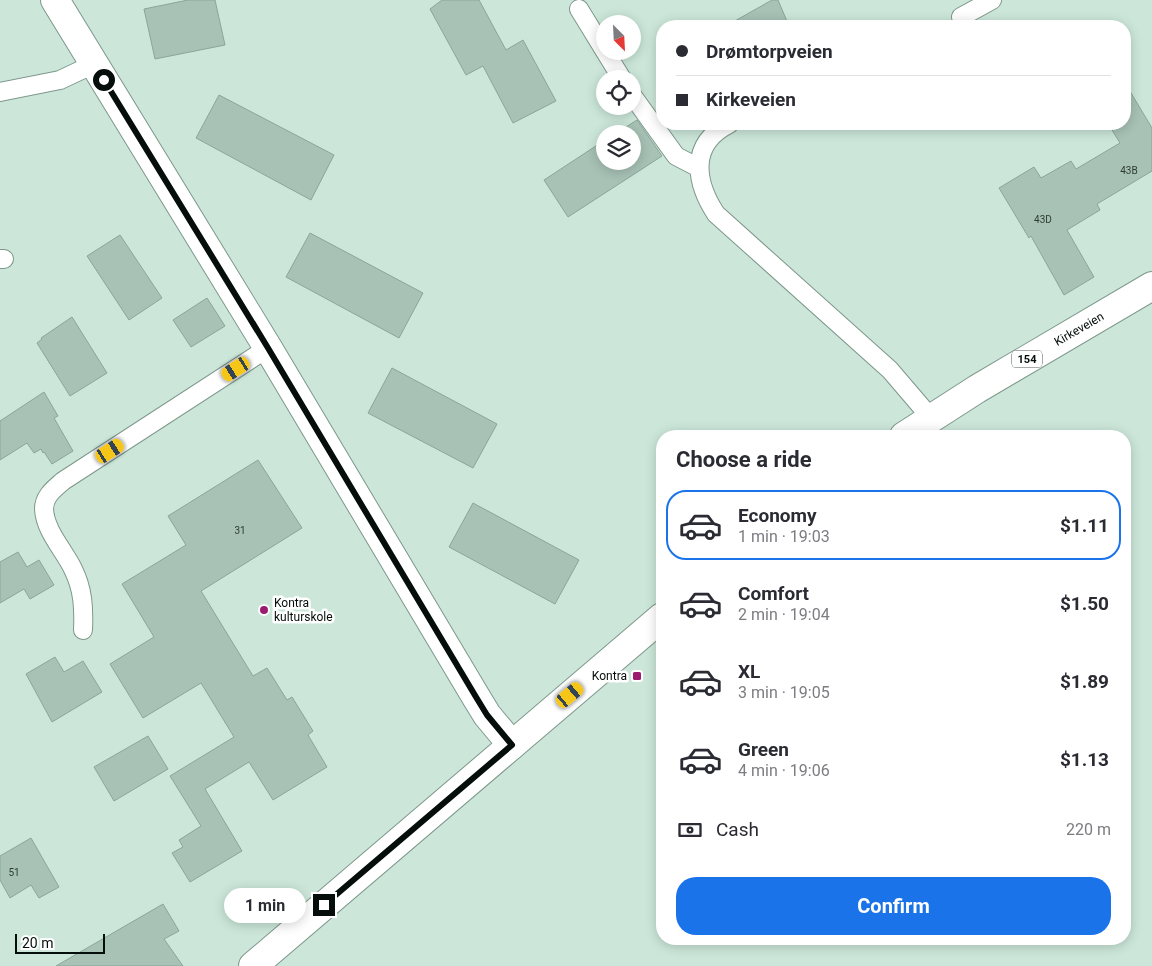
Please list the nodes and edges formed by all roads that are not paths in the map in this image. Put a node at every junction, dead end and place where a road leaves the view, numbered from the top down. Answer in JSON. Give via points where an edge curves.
{"nodes":[{"id":1,"x":55,"y":0,"type":"edge"},
{"id":2,"x":992,"y":0,"type":"edge"},
{"id":3,"x":579,"y":9,"type":"dead end"},
{"id":4,"x":961,"y":17,"type":"dead end"},
{"id":5,"x":94,"y":64,"type":"junction"},
{"id":6,"x":616,"y":70,"type":"edge"},
{"id":7,"x":0,"y":92,"type":"edge"},
{"id":8,"x":641,"y":107,"type":"edge"},
{"id":9,"x":656,"y":128,"type":"edge"},
{"id":10,"x":657,"y":130,"type":"edge"},
{"id":11,"x":720,"y":130,"type":"edge"},
{"id":12,"x":699,"y":168,"type":"junction"},
{"id":13,"x":1152,"y":286,"type":"edge"},
{"id":14,"x":268,"y":348,"type":"junction"},
{"id":15,"x":931,"y":418,"type":"junction"},
{"id":16,"x":913,"y":430,"type":"edge"},
{"id":17,"x":656,"y":622,"type":"edge"},
{"id":18,"x":83,"y":630,"type":"dead end"},
{"id":19,"x":512,"y":745,"type":"junction"},
{"id":20,"x":253,"y":966,"type":"edge"}],
"edges":[{"from":1,"to":5,"type":"street"},
{"from":2,"to":4,"type":"lane"},
{"from":3,"to":6,"type":"lane"},
{"from":5,"to":7,"type":"lane","via":[[60,80]]},
{"from":5,"to":14,"type":"street"},
{"from":8,"to":9,"type":"lane"},
{"from":10,"to":12,"type":"lane","via":[[676,156]]},
{"from":11,"to":12,"type":"lane","via":[[705,146]]},
{"from":12,"to":15,"type":"lane","via":[[703,194],[716,214],[890,370]]},
{"from":13,"to":15,"type":"street","name":"Kirkeveien","number":"154"},
{"from":14,"to":18,"type":"lane","via":[[63,481],[46,499],[46,520],[73,568],[83,595]]},
{"from":14,"to":19,"type":"street","via":[[487,715]]},
{"from":15,"to":16,"type":"street","name":"Kirkeveien","number":"154"},
{"from":17,"to":19,"type":"street"},
{"from":19,"to":20,"type":"street"}]}
